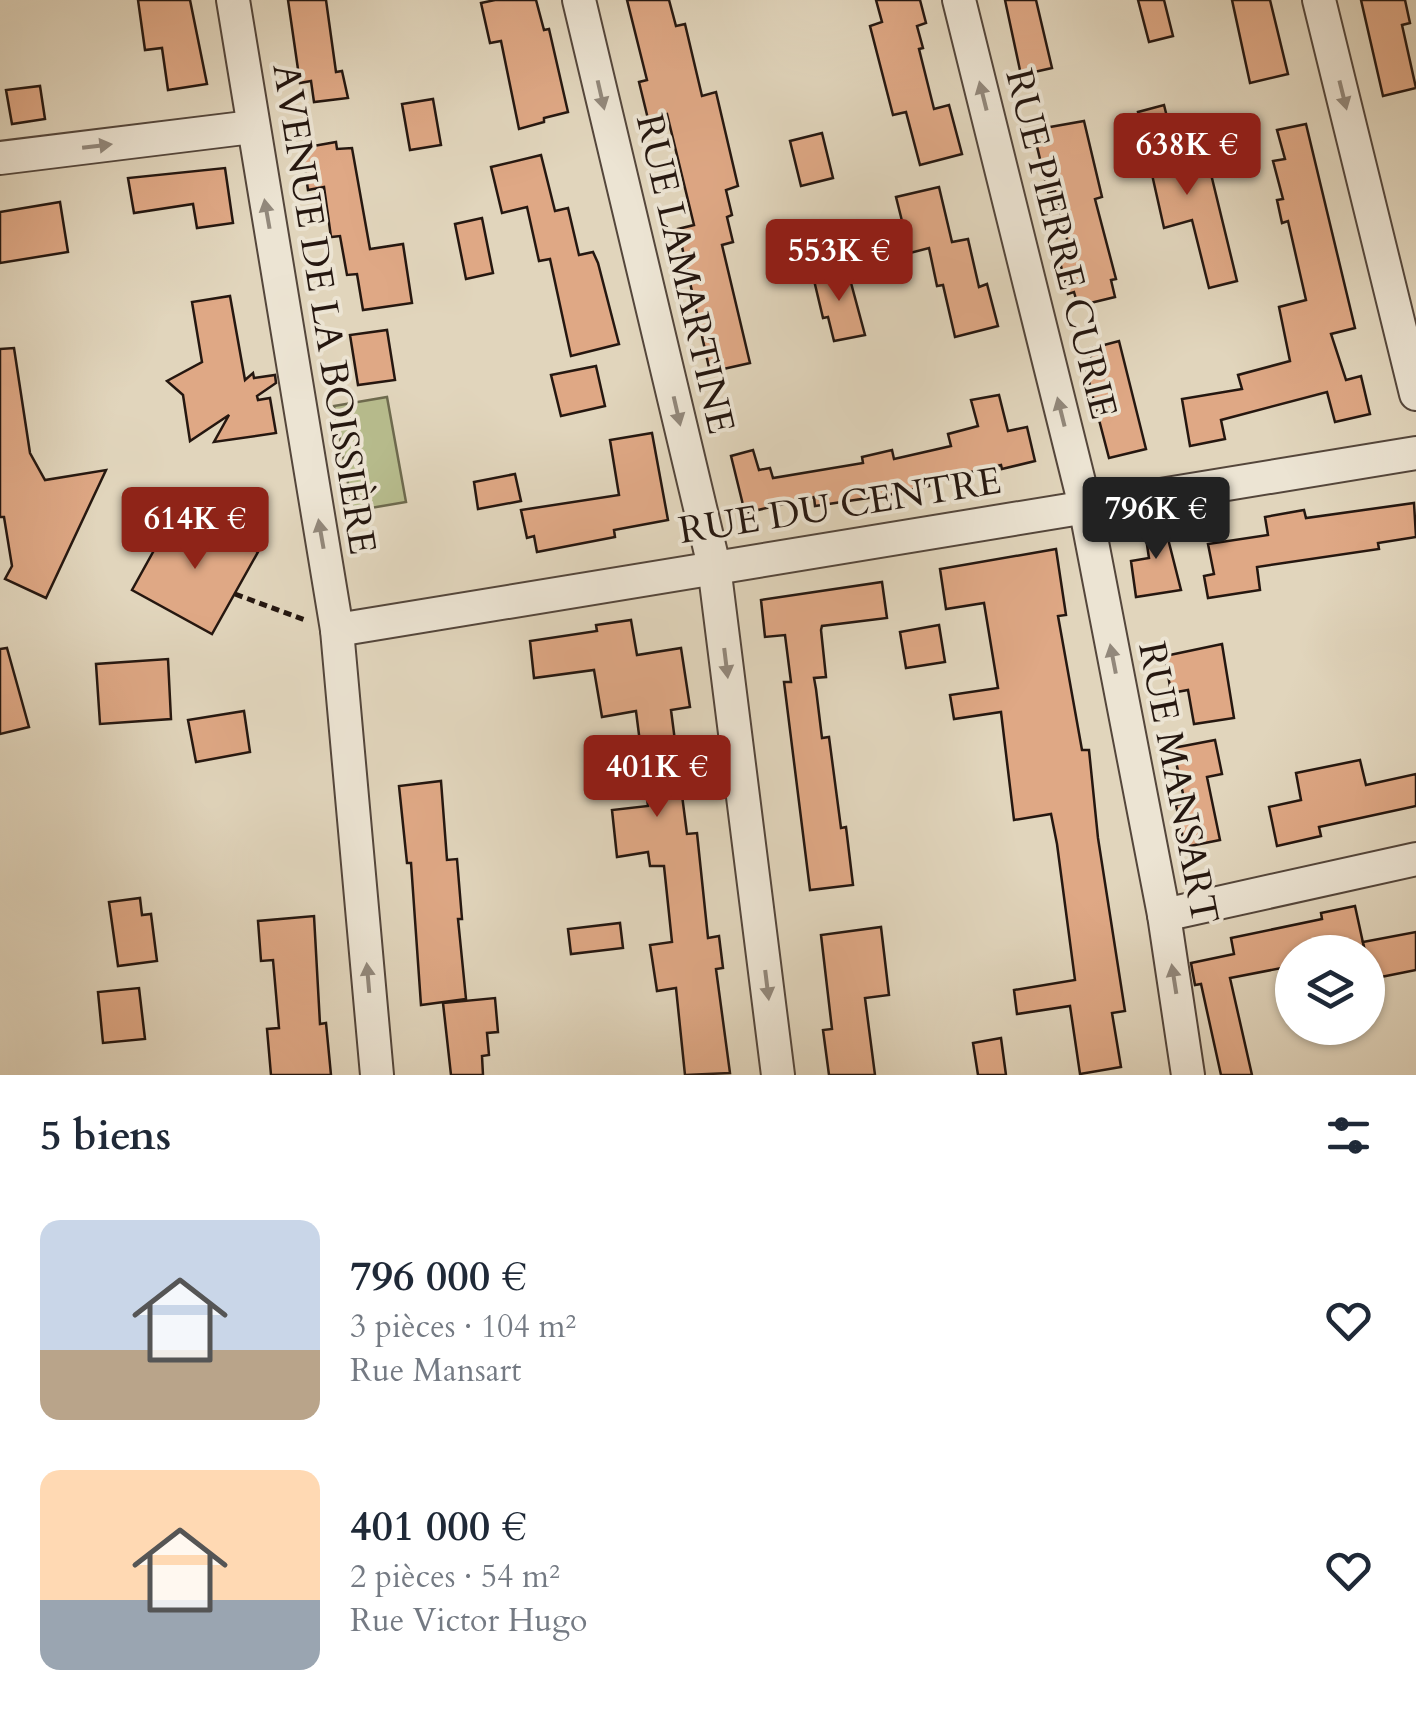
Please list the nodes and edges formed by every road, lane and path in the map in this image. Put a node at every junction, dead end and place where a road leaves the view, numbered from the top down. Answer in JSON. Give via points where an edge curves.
{"nodes":[{"id":1,"x":233,"y":0,"type":"edge"},
{"id":2,"x":579,"y":0,"type":"edge"},
{"id":3,"x":959,"y":0,"type":"edge"},
{"id":4,"x":1319,"y":0,"type":"edge"},
{"id":5,"x":252,"y":127,"type":"junction"},
{"id":6,"x":0,"y":158,"type":"edge"},
{"id":7,"x":1416,"y":394,"type":"edge"},
{"id":8,"x":1416,"y":454,"type":"edge"},
{"id":9,"x":1085,"y":506,"type":"junction"},
{"id":10,"x":714,"y":566,"type":"junction"},
{"id":11,"x":235,"y":594,"type":"dead end"},
{"id":12,"x":337,"y":630,"type":"junction"},
{"id":13,"x":1416,"y":860,"type":"edge"},
{"id":14,"x":1164,"y":915,"type":"junction"},
{"id":15,"x":377,"y":1075,"type":"edge"},
{"id":16,"x":778,"y":1075,"type":"edge"},
{"id":17,"x":1188,"y":1075,"type":"edge"}],
"edges":[{"from":1,"to":5,"type":"street","name":"AVENUE DE LA BOISSIÈRE"},
{"from":2,"to":10,"type":"street","name":"RUE LAMARTINE","one_way":true},
{"from":9,"to":3,"type":"street","name":"RUE PIERRE CURIE","one_way":true},
{"from":4,"to":7,"type":"street","one_way":true},
{"from":6,"to":5,"type":"street","one_way":true},
{"from":12,"to":5,"type":"street","name":"AVENUE DE LA BOISSIÈRE","one_way":true},
{"from":8,"to":9,"type":"street","name":"RUE DU CENTRE"},
{"from":9,"to":10,"type":"street","name":"RUE DU CENTRE"},
{"from":14,"to":9,"type":"street","name":"RUE MANSART","one_way":true},
{"from":10,"to":12,"type":"street","name":"RUE DU CENTRE"},
{"from":10,"to":16,"type":"street","name":"RUE LAMARTINE","one_way":true},
{"from":11,"to":12,"type":"path"},
{"from":15,"to":12,"type":"street","name":"AVENUE DE LA BOISSIÈRE","one_way":true},
{"from":13,"to":14,"type":"street"},
{"from":17,"to":14,"type":"street","name":"RUE MANSART","one_way":true}]}
